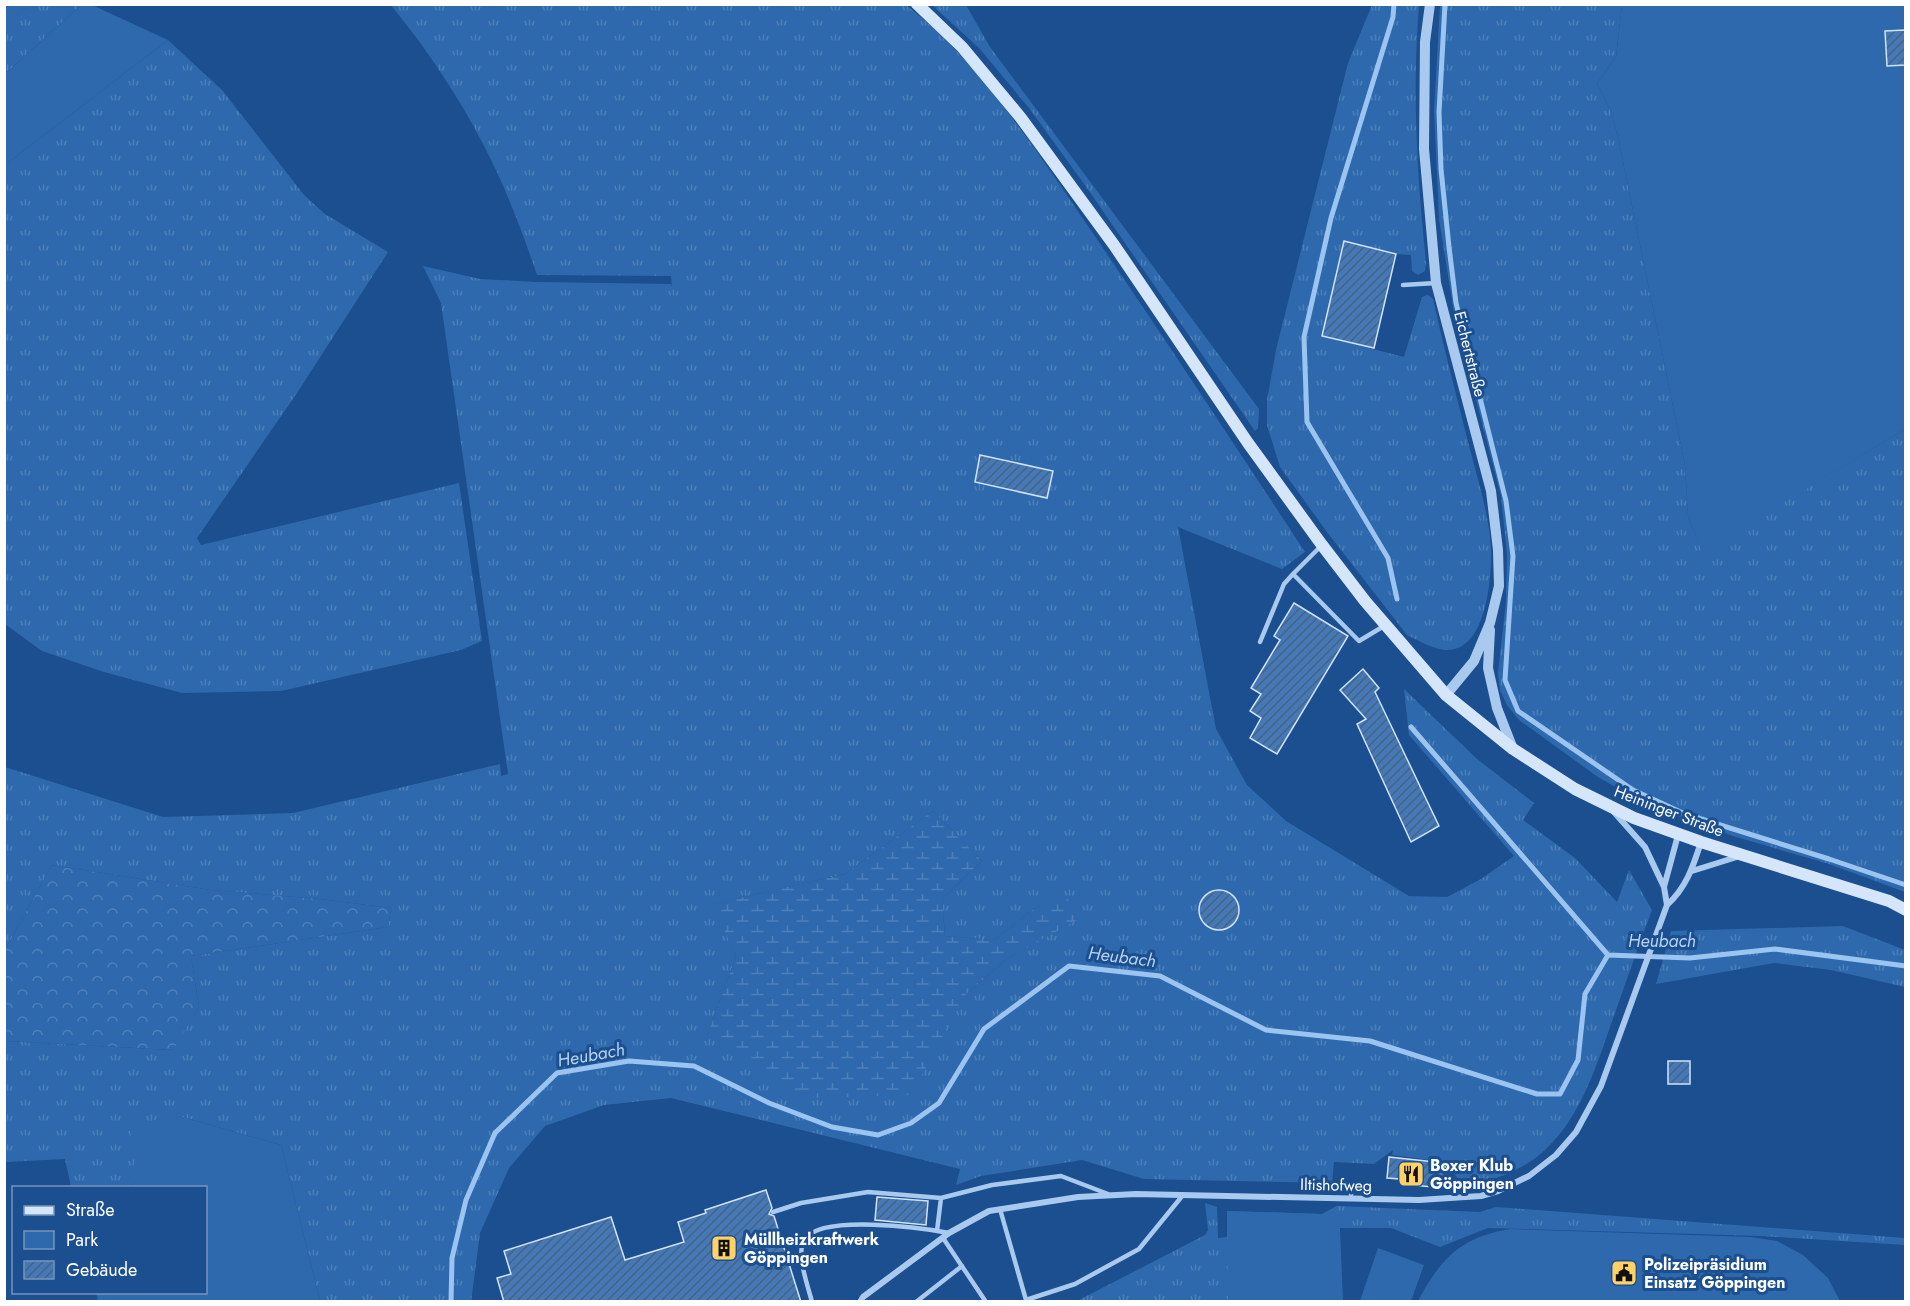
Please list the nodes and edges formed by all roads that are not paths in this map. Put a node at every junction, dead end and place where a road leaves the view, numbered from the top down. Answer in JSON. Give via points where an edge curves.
{"nodes":[{"id":1,"x":917,"y":4,"type":"edge"},
{"id":2,"x":1430,"y":4,"type":"edge"},
{"id":3,"x":1436,"y":283,"type":"junction"},
{"id":4,"x":1403,"y":285,"type":"dead end"},
{"id":5,"x":1322,"y":546,"type":"junction"},
{"id":6,"x":1293,"y":574,"type":"junction"},
{"id":7,"x":1490,"y":623,"type":"junction"},
{"id":8,"x":1386,"y":625,"type":"junction"},
{"id":9,"x":1260,"y":642,"type":"dead end"},
{"id":10,"x":1446,"y":695,"type":"junction"},
{"id":11,"x":1513,"y":749,"type":"junction"},
{"id":12,"x":1609,"y":806,"type":"junction"},
{"id":13,"x":1678,"y":835,"type":"junction"},
{"id":14,"x":1701,"y":842,"type":"junction"},
{"id":15,"x":1743,"y":855,"type":"junction"},
{"id":16,"x":1692,"y":871,"type":"junction"},
{"id":17,"x":1664,"y":887,"type":"junction"},
{"id":18,"x":1667,"y":905,"type":"junction"},
{"id":19,"x":1905,"y":909,"type":"edge"},
{"id":20,"x":1351,"y":1184,"type":"dead end"},
{"id":21,"x":1110,"y":1195,"type":"junction"},
{"id":22,"x":1183,"y":1195,"type":"junction"},
{"id":23,"x":941,"y":1198,"type":"junction"},
{"id":24,"x":1351,"y":1198,"type":"junction"},
{"id":25,"x":1000,"y":1209,"type":"junction"},
{"id":26,"x":773,"y":1212,"type":"dead end"},
{"id":27,"x":937,"y":1231,"type":"junction"},
{"id":28,"x":946,"y":1235,"type":"junction"},
{"id":29,"x":962,"y":1266,"type":"junction"},
{"id":30,"x":812,"y":1302,"type":"edge"},
{"id":31,"x":860,"y":1302,"type":"edge"},
{"id":32,"x":916,"y":1302,"type":"edge"},
{"id":33,"x":986,"y":1302,"type":"edge"}],
"edges":[{"from":1,"to":5,"type":"main road","name":"Heininger Straße","via":[[962,47],[1021,118],[1114,245]]},
{"from":2,"to":3,"type":"street","name":"Eichertstraße","via":[[1425,42],[1424,149]]},
{"from":3,"to":4,"type":"lane"},
{"from":3,"to":7,"type":"street","name":"Eichertstraße","via":[[1491,491],[1499,586]]},
{"from":5,"to":6,"type":"lane"},
{"from":5,"to":8,"type":"main road","name":"Heininger Straße"},
{"from":6,"to":8,"type":"lane","via":[[1359,642]]},
{"from":6,"to":9,"type":"lane","via":[[1284,584]]},
{"from":7,"to":10,"type":"street","name":"Eichertstraße","via":[[1474,661]]},
{"from":7,"to":11,"type":"street","via":[[1488,668],[1497,708]]},
{"from":8,"to":10,"type":"main road","name":"Heininger Straße"},
{"from":10,"to":11,"type":"main road","name":"Heininger Straße"},
{"from":11,"to":12,"type":"main road","name":"Heininger Straße"},
{"from":12,"to":13,"type":"main road","name":"Heininger Straße"},
{"from":12,"to":17,"type":"street","via":[[1645,847]]},
{"from":13,"to":14,"type":"main road","name":"Heininger Straße"},
{"from":13,"to":17,"type":"street","name":"Iltishofweg"},
{"from":14,"to":15,"type":"main road","name":"Heininger Straße"},
{"from":14,"to":16,"type":"street","name":"Iltishofweg"},
{"from":15,"to":16,"type":"street"},
{"from":15,"to":19,"type":"main road","name":"Heininger Straße"},
{"from":16,"to":18,"type":"street","name":"Iltishofweg"},
{"from":17,"to":18,"type":"street","name":"Iltishofweg"},
{"from":18,"to":24,"type":"street","name":"Iltishofweg","via":[[1600,1086],[1576,1132],[1556,1155],[1529,1176],[1481,1196],[1419,1200]]},
{"from":20,"to":24,"type":"lane"},
{"from":21,"to":22,"type":"street","name":"Iltishofweg"},
{"from":21,"to":23,"type":"lane","via":[[1061,1176],[992,1185]]},
{"from":21,"to":25,"type":"street","name":"Iltishofweg"},
{"from":22,"to":24,"type":"street","name":"Iltishofweg"},
{"from":22,"to":25,"type":"lane","via":[[1139,1249],[1075,1284],[1026,1300]]},
{"from":23,"to":26,"type":"lane","via":[[868,1192],[801,1203]]},
{"from":23,"to":27,"type":"lane"},
{"from":25,"to":28,"type":"street","name":"Iltishofweg"},
{"from":27,"to":28,"type":"lane"},
{"from":27,"to":30,"type":"lane","via":[[879,1224],[811,1233],[801,1247]]},
{"from":28,"to":29,"type":"lane"},
{"from":28,"to":31,"type":"street","name":"Iltishofweg"},
{"from":29,"to":32,"type":"lane"},
{"from":29,"to":33,"type":"lane"}]}
